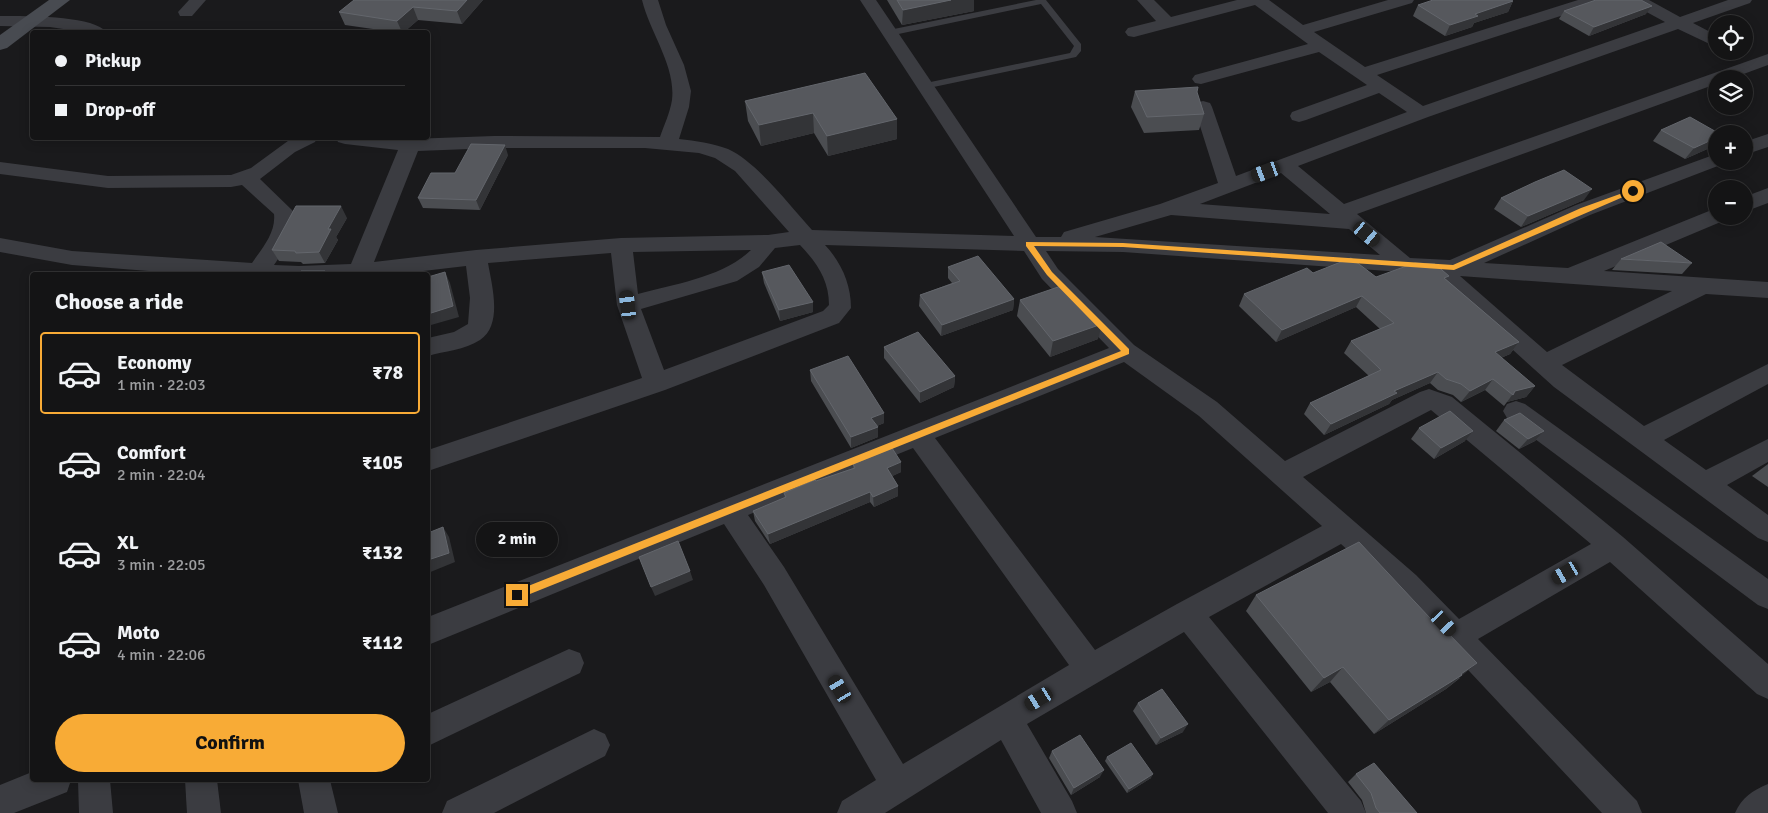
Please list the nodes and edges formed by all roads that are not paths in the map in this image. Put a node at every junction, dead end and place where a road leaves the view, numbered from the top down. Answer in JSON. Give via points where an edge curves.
{"nodes":[{"id":1,"x":60,"y":0,"type":"edge"},
{"id":2,"x":198,"y":0,"type":"edge"},
{"id":3,"x":650,"y":0,"type":"edge"},
{"id":4,"x":868,"y":0,"type":"edge"},
{"id":5,"x":1043,"y":0,"type":"edge"},
{"id":6,"x":1145,"y":0,"type":"edge"},
{"id":7,"x":1284,"y":0,"type":"edge"},
{"id":8,"x":1406,"y":0,"type":"edge"},
{"id":9,"x":1595,"y":0,"type":"edge"},
{"id":10,"x":1636,"y":0,"type":"edge"},
{"id":11,"x":1744,"y":0,"type":"edge"},
{"id":12,"x":1260,"y":2,"type":"edge"},
{"id":13,"x":186,"y":12,"type":"dead end"},
{"id":14,"x":0,"y":20,"type":"edge"},
{"id":15,"x":28,"y":22,"type":"junction"},
{"id":16,"x":1680,"y":22,"type":"junction"},
{"id":17,"x":1167,"y":23,"type":"junction"},
{"id":18,"x":93,"y":30,"type":"edge"},
{"id":19,"x":1300,"y":31,"type":"junction"},
{"id":20,"x":1134,"y":32,"type":"dead end"},
{"id":21,"x":889,"y":33,"type":"junction"},
{"id":22,"x":1708,"y":38,"type":"edge"},
{"id":23,"x":0,"y":44,"type":"edge"},
{"id":24,"x":1322,"y":46,"type":"junction"},
{"id":25,"x":1764,"y":63,"type":"edge"},
{"id":26,"x":1362,"y":74,"type":"junction"},
{"id":27,"x":1201,"y":79,"type":"dead end"},
{"id":28,"x":924,"y":86,"type":"junction"},
{"id":29,"x":1380,"y":86,"type":"junction"},
{"id":30,"x":1203,"y":107,"type":"edge"},
{"id":31,"x":1421,"y":113,"type":"junction"},
{"id":32,"x":1299,"y":116,"type":"dead end"},
{"id":33,"x":301,"y":140,"type":"edge"},
{"id":34,"x":364,"y":140,"type":"edge"},
{"id":35,"x":1768,"y":140,"type":"edge"},
{"id":36,"x":668,"y":143,"type":"junction"},
{"id":37,"x":410,"y":145,"type":"junction"},
{"id":38,"x":1753,"y":146,"type":"edge"},
{"id":39,"x":1708,"y":163,"type":"edge"},
{"id":40,"x":1284,"y":165,"type":"junction"},
{"id":41,"x":0,"y":168,"type":"edge"},
{"id":42,"x":246,"y":178,"type":"junction"},
{"id":43,"x":1229,"y":186,"type":"junction"},
{"id":44,"x":1768,"y":195,"type":"edge"},
{"id":45,"x":1753,"y":201,"type":"edge"},
{"id":46,"x":1167,"y":209,"type":"junction"},
{"id":47,"x":1348,"y":218,"type":"junction"},
{"id":48,"x":1708,"y":219,"type":"edge"},
{"id":49,"x":804,"y":237,"type":"junction"},
{"id":50,"x":768,"y":242,"type":"junction"},
{"id":51,"x":1039,"y":244,"type":"junction"},
{"id":52,"x":0,"y":245,"type":"edge"},
{"id":53,"x":621,"y":245,"type":"junction"},
{"id":54,"x":476,"y":258,"type":"junction"},
{"id":55,"x":1404,"y":264,"type":"junction"},
{"id":56,"x":1444,"y":267,"type":"junction"},
{"id":57,"x":179,"y":271,"type":"edge"},
{"id":58,"x":359,"y":271,"type":"junction"},
{"id":59,"x":258,"y":272,"type":"joint"},
{"id":60,"x":339,"y":272,"type":"edge"},
{"id":61,"x":1570,"y":276,"type":"junction"},
{"id":62,"x":1704,"y":285,"type":"junction"},
{"id":63,"x":1768,"y":290,"type":"edge"},
{"id":64,"x":628,"y":305,"type":"junction"},
{"id":65,"x":430,"y":346,"type":"edge"},
{"id":66,"x":1126,"y":352,"type":"junction"},
{"id":67,"x":1544,"y":364,"type":"junction"},
{"id":68,"x":1768,"y":373,"type":"edge"},
{"id":69,"x":656,"y":383,"type":"junction"},
{"id":70,"x":1516,"y":411,"type":"dead end"},
{"id":71,"x":918,"y":435,"type":"junction"},
{"id":72,"x":1642,"y":439,"type":"junction"},
{"id":73,"x":1768,"y":449,"type":"edge"},
{"id":74,"x":430,"y":459,"type":"edge"},
{"id":75,"x":1284,"y":474,"type":"junction"},
{"id":76,"x":1705,"y":484,"type":"junction"},
{"id":77,"x":730,"y":510,"type":"junction"},
{"id":78,"x":1344,"y":528,"type":"junction"},
{"id":79,"x":1768,"y":530,"type":"edge"},
{"id":80,"x":1612,"y":546,"type":"junction"},
{"id":81,"x":1768,"y":596,"type":"edge"},
{"id":82,"x":1187,"y":613,"type":"junction"},
{"id":83,"x":430,"y":630,"type":"edge"},
{"id":84,"x":1456,"y":636,"type":"junction"},
{"id":85,"x":569,"y":663,"type":"dead end"},
{"id":86,"x":1090,"y":668,"type":"junction"},
{"id":87,"x":1768,"y":684,"type":"edge"},
{"id":88,"x":1006,"y":719,"type":"junction"},
{"id":89,"x":430,"y":729,"type":"edge"},
{"id":90,"x":594,"y":746,"type":"dead end"},
{"id":91,"x":51,"y":782,"type":"edge"},
{"id":92,"x":94,"y":782,"type":"edge"},
{"id":93,"x":201,"y":782,"type":"edge"},
{"id":94,"x":1768,"y":801,"type":"edge"},
{"id":95,"x":0,"y":802,"type":"edge"},
{"id":96,"x":878,"y":803,"type":"edge"},
{"id":97,"x":96,"y":813,"type":"edge"},
{"id":98,"x":204,"y":813,"type":"edge"},
{"id":99,"x":459,"y":813,"type":"edge"},
{"id":100,"x":1060,"y":813,"type":"edge"},
{"id":101,"x":1349,"y":813,"type":"edge"},
{"id":102,"x":1625,"y":813,"type":"edge"},
{"id":103,"x":1752,"y":813,"type":"edge"}],
"edges":[{"from":1,"to":15,"type":"street"},
{"from":2,"to":13,"type":"street"},
{"from":3,"to":36,"type":"street","via":[[652,14],[682,88]]},
{"from":4,"to":21,"type":"street"},
{"from":5,"to":21,"type":"lane"},
{"from":5,"to":28,"type":"lane","via":[[1078,46],[1073,55]]},
{"from":6,"to":17,"type":"street"},
{"from":7,"to":12,"type":"street"},
{"from":8,"to":19,"type":"street"},
{"from":9,"to":26,"type":"street"},
{"from":10,"to":16,"type":"street"},
{"from":11,"to":16,"type":"street"},
{"from":12,"to":17,"type":"street"},
{"from":12,"to":19,"type":"street"},
{"from":14,"to":15,"type":"street"},
{"from":15,"to":18,"type":"street"},
{"from":15,"to":23,"type":"street"},
{"from":16,"to":22,"type":"street"},
{"from":16,"to":31,"type":"street"},
{"from":17,"to":20,"type":"street"},
{"from":19,"to":24,"type":"street"},
{"from":21,"to":28,"type":"street"},
{"from":24,"to":26,"type":"street"},
{"from":24,"to":27,"type":"street"},
{"from":25,"to":47,"type":"street"},
{"from":26,"to":29,"type":"street"},
{"from":28,"to":51,"type":"street"},
{"from":29,"to":31,"type":"street"},
{"from":29,"to":32,"type":"street"},
{"from":30,"to":43,"type":"street"},
{"from":31,"to":40,"type":"street"},
{"from":33,"to":42,"type":"street"},
{"from":34,"to":37,"type":"street"},
{"from":35,"to":38,"type":"street"},
{"from":36,"to":37,"type":"street"},
{"from":36,"to":49,"type":"street","via":[[701,147],[733,160]]},
{"from":37,"to":58,"type":"street"},
{"from":39,"to":56,"type":"street"},
{"from":40,"to":43,"type":"street"},
{"from":40,"to":47,"type":"street"},
{"from":41,"to":42,"type":"street","via":[[108,182],[232,181]]},
{"from":42,"to":59,"type":"street","via":[[284,212],[286,220],[284,229]]},
{"from":43,"to":46,"type":"street"},
{"from":44,"to":45,"type":"street"},
{"from":46,"to":47,"type":"street"},
{"from":46,"to":51,"type":"street"},
{"from":47,"to":55,"type":"street"},
{"from":48,"to":61,"type":"street"},
{"from":49,"to":50,"type":"street"},
{"from":49,"to":51,"type":"street"},
{"from":49,"to":69,"type":"street","via":[[827,262],[840,292],[840,308],[831,317]]},
{"from":50,"to":53,"type":"street"},
{"from":50,"to":64,"type":"street","via":[[762,252],[729,276]]},
{"from":51,"to":55,"type":"street","via":[[1123,245]]},
{"from":51,"to":66,"type":"street","via":[[1050,274]]},
{"from":52,"to":57,"type":"street","via":[[72,258]]},
{"from":53,"to":54,"type":"street"},
{"from":53,"to":64,"type":"street"},
{"from":54,"to":58,"type":"street"},
{"from":54,"to":65,"type":"street","via":[[482,311],[480,325],[464,337]]},
{"from":55,"to":56,"type":"street"},
{"from":56,"to":61,"type":"street"},
{"from":56,"to":67,"type":"street"},
{"from":57,"to":59,"type":"street"},
{"from":58,"to":60,"type":"street"},
{"from":61,"to":62,"type":"street"},
{"from":62,"to":63,"type":"street"},
{"from":62,"to":67,"type":"street"},
{"from":64,"to":69,"type":"street"},
{"from":66,"to":71,"type":"street"},
{"from":66,"to":75,"type":"street","via":[[1208,408]]},
{"from":67,"to":72,"type":"street"},
{"from":68,"to":72,"type":"street"},
{"from":69,"to":74,"type":"street"},
{"from":70,"to":81,"type":"street"},
{"from":71,"to":77,"type":"street"},
{"from":71,"to":86,"type":"street"},
{"from":72,"to":76,"type":"street"},
{"from":73,"to":76,"type":"street"},
{"from":75,"to":78,"type":"street"},
{"from":75,"to":80,"type":"street","via":[[1429,399],[1434,400],[1443,404]]},
{"from":76,"to":79,"type":"street"},
{"from":77,"to":83,"type":"street"},
{"from":77,"to":96,"type":"street","via":[[774,576]]},
{"from":78,"to":82,"type":"street"},
{"from":78,"to":84,"type":"street","via":[[1406,584]]},
{"from":80,"to":84,"type":"street"},
{"from":80,"to":87,"type":"street"},
{"from":82,"to":86,"type":"street"},
{"from":82,"to":101,"type":"street"},
{"from":84,"to":102,"type":"street"},
{"from":85,"to":89,"type":"street"},
{"from":86,"to":88,"type":"street"},
{"from":88,"to":96,"type":"street"},
{"from":88,"to":100,"type":"street"},
{"from":90,"to":99,"type":"street"},
{"from":91,"to":95,"type":"street"},
{"from":92,"to":97,"type":"street"},
{"from":93,"to":98,"type":"street"},
{"from":94,"to":103,"type":"street"}]}
